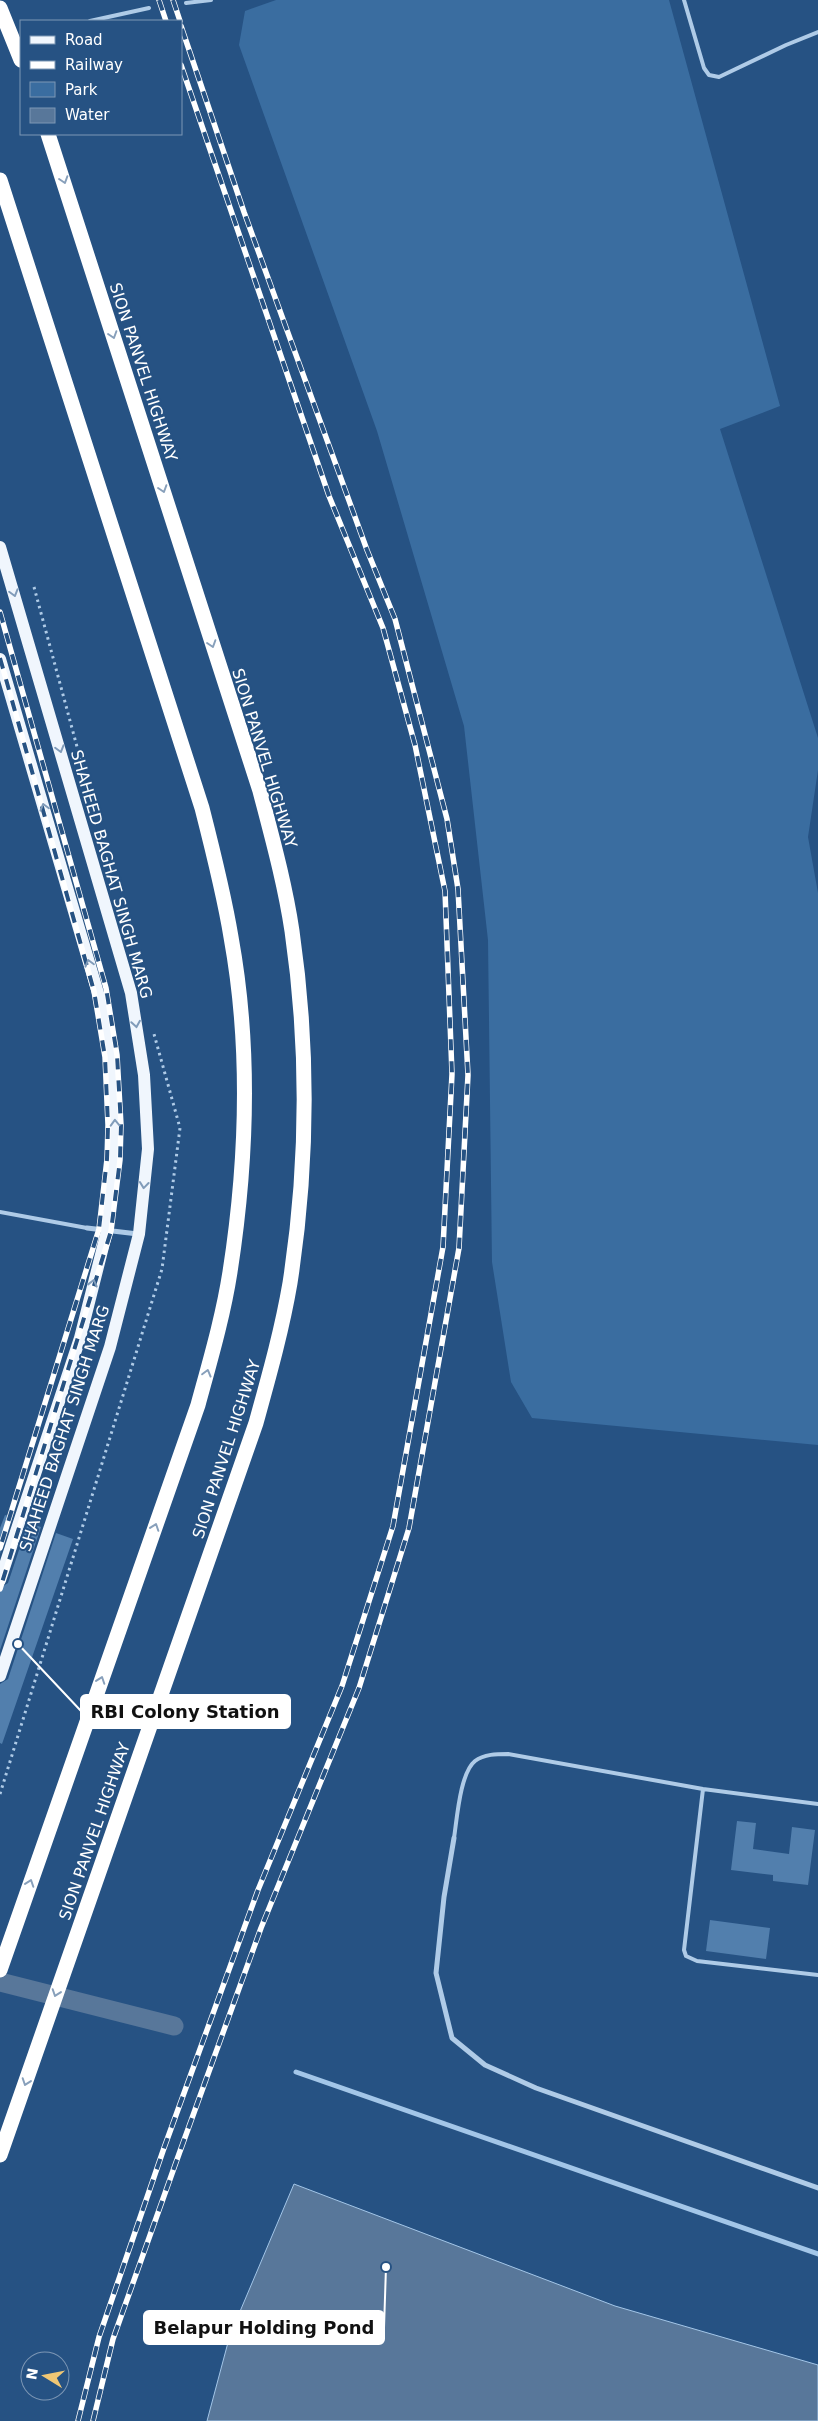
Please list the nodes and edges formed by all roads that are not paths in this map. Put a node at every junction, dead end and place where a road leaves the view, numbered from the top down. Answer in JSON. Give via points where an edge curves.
{"nodes":[{"id":1,"x":212,"y":0,"type":"edge"},
{"id":2,"x":684,"y":0,"type":"edge"},
{"id":3,"x":186,"y":3,"type":"dead end"},
{"id":4,"x":0,"y":8,"type":"edge"},
{"id":5,"x":149,"y":8,"type":"dead end"},
{"id":6,"x":95,"y":20,"type":"edge"},
{"id":7,"x":818,"y":32,"type":"edge"},
{"id":8,"x":20,"y":58,"type":"edge"},
{"id":9,"x":48,"y":135,"type":"edge"},
{"id":10,"x":0,"y":180,"type":"edge"},
{"id":11,"x":0,"y":546,"type":"edge"},
{"id":12,"x":0,"y":659,"type":"edge"},
{"id":13,"x":0,"y":1212,"type":"edge"},
{"id":14,"x":87,"y":1228,"type":"joint"},
{"id":15,"x":107,"y":1231,"type":"junction"},
{"id":16,"x":139,"y":1234,"type":"junction"},
{"id":17,"x":0,"y":1580,"type":"edge"},
{"id":18,"x":0,"y":1676,"type":"edge"},
{"id":19,"x":703,"y":1789,"type":"junction"},
{"id":20,"x":818,"y":1804,"type":"edge"},
{"id":21,"x":454,"y":1838,"type":"joint"},
{"id":22,"x":0,"y":1970,"type":"edge"},
{"id":23,"x":818,"y":1975,"type":"edge"},
{"id":24,"x":0,"y":2155,"type":"edge"},
{"id":25,"x":818,"y":2188,"type":"edge"}],
"edges":[{"from":1,"to":3,"type":"lane"},
{"from":2,"to":7,"type":"lane","via":[[704,68],[709,75],[719,77]]},
{"from":4,"to":8,"type":"highway"},
{"from":5,"to":6,"type":"lane"},
{"from":9,"to":24,"type":"highway","name":"SION PANVEL HIGHWAY","one_way":true,"via":[[260,791],[278,859],[292,930],[300,1000],[305,1071],[304,1142],[299,1214],[289,1284],[275,1354],[256,1423]]},
{"from":22,"to":10,"type":"highway","one_way":true,"via":[[198,1404],[230,1274],[244,1140],[240,1006],[232,939],[219,873],[202,808]]},
{"from":11,"to":16,"type":"main road","name":"SHAHEED BAGHAT SINGH MARG","one_way":true,"via":[[131,993],[144,1075],[148,1149]]},
{"from":15,"to":12,"type":"main road","name":"SHAHEED BAGHAT SINGH MARG","one_way":true,"via":[[116,1148],[113,1079],[100,1000]]},
{"from":13,"to":14,"type":"lane"},
{"from":14,"to":15,"type":"street"},
{"from":15,"to":16,"type":"street"},
{"from":17,"to":15,"type":"main road","name":"SHAHEED BAGHAT SINGH MARG","one_way":true,"via":[[80,1338]]},
{"from":16,"to":18,"type":"main road","name":"SHAHEED BAGHAT SINGH MARG","via":[[110,1347]]},
{"from":19,"to":20,"type":"lane"},
{"from":19,"to":21,"type":"lane","via":[[508,1754],[492,1754],[476,1760],[466,1770]]},
{"from":19,"to":23,"type":"lane","via":[[684,1950],[686,1956],[697,1961]]},
{"from":21,"to":25,"type":"street","via":[[436,1973],[452,2038],[485,2065],[536,2088]]}]}
